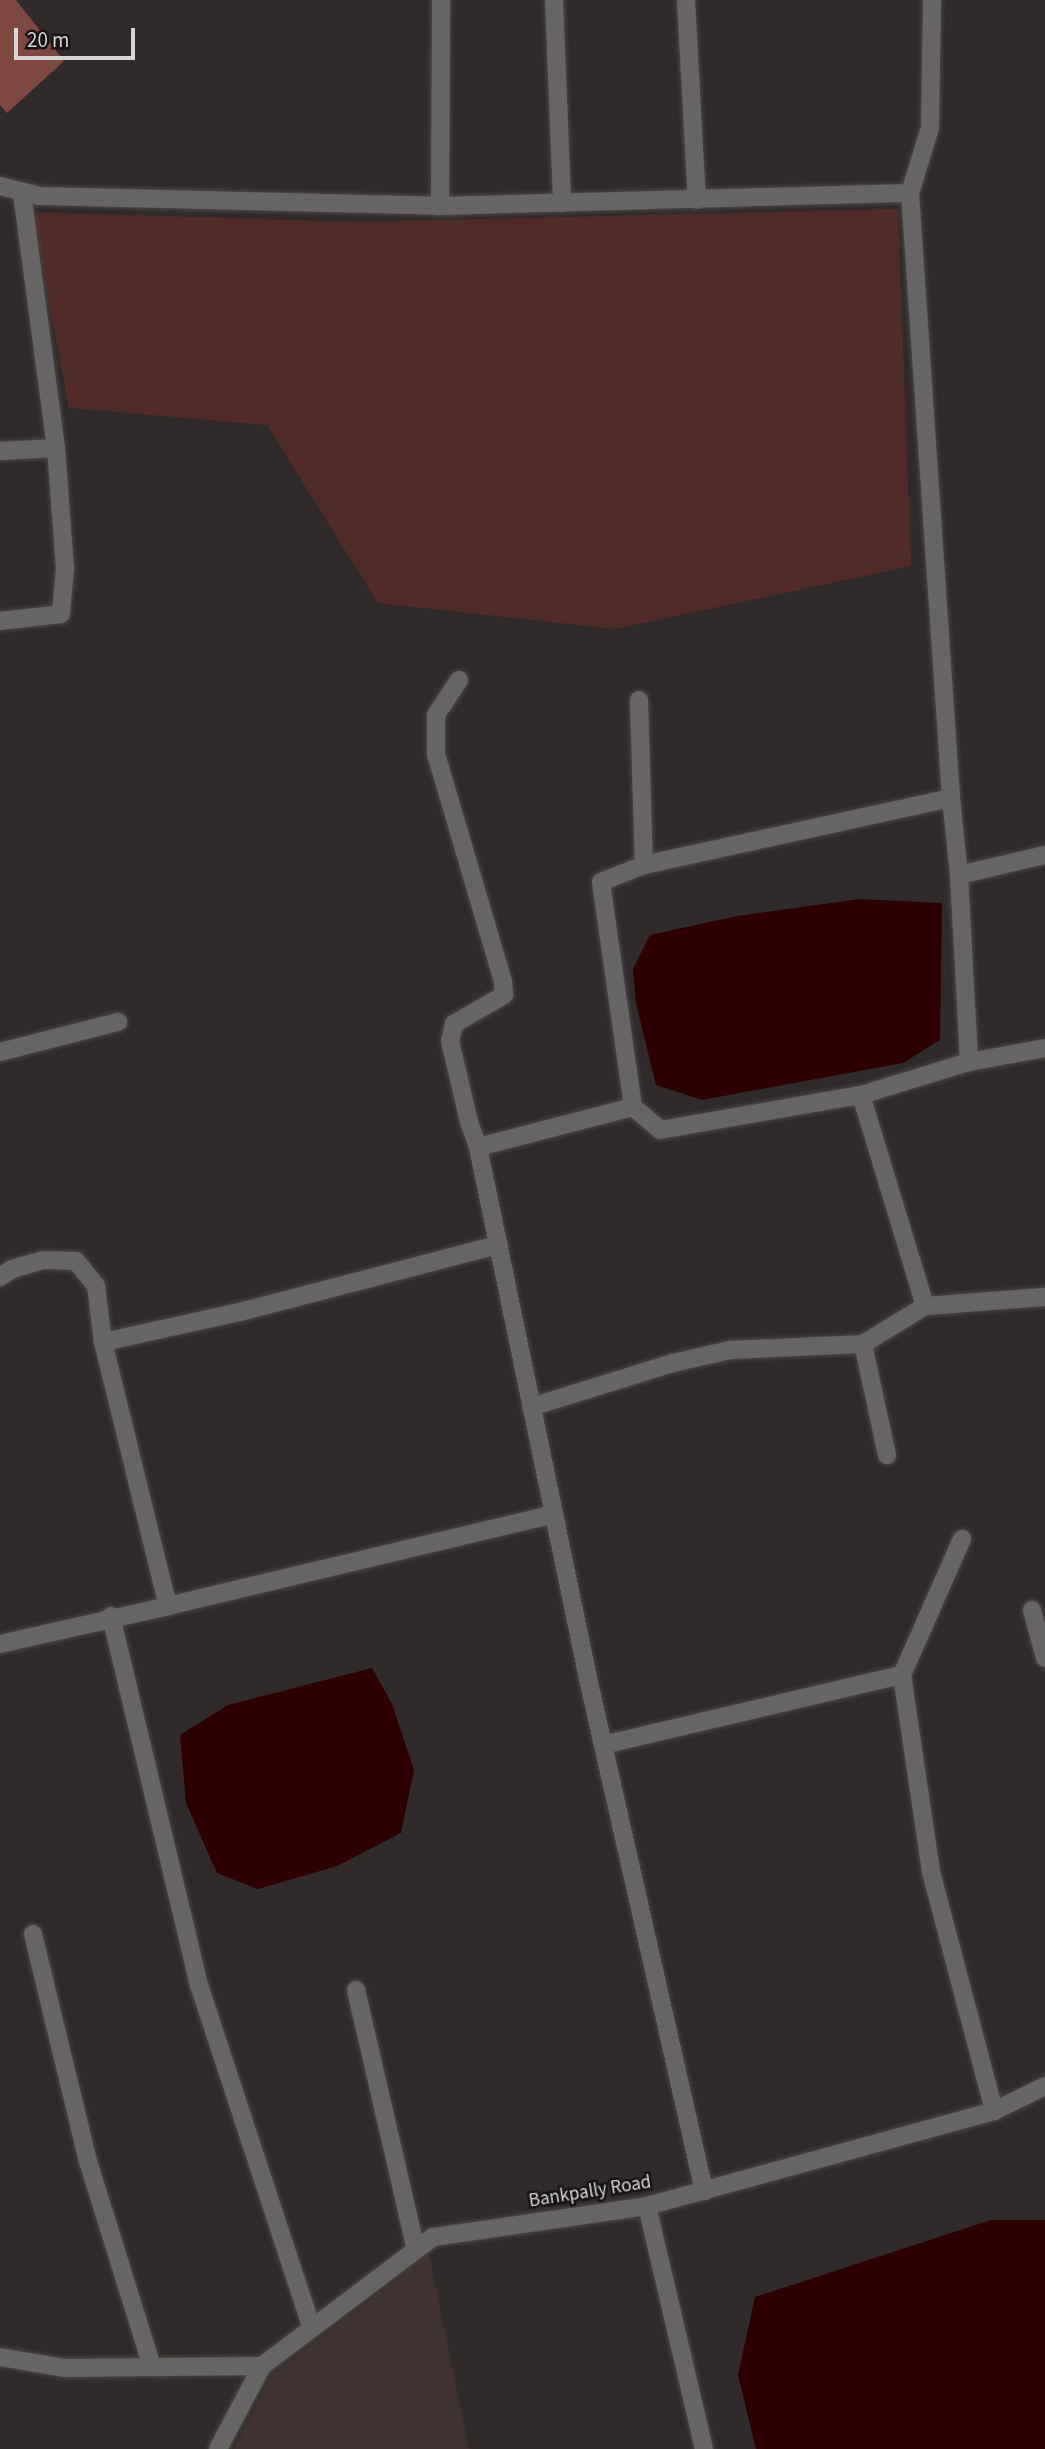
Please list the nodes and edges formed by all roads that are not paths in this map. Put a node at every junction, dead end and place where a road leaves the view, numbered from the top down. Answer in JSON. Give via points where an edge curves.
{"nodes":[{"id":1,"x":441,"y":0,"type":"edge"},
{"id":2,"x":554,"y":0,"type":"edge"},
{"id":3,"x":686,"y":0,"type":"edge"},
{"id":4,"x":932,"y":0,"type":"edge"},
{"id":5,"x":0,"y":186,"type":"edge"},
{"id":6,"x":22,"y":192,"type":"junction"},
{"id":7,"x":910,"y":193,"type":"junction"},
{"id":8,"x":697,"y":200,"type":"junction"},
{"id":9,"x":562,"y":203,"type":"junction"},
{"id":10,"x":440,"y":206,"type":"junction"},
{"id":11,"x":57,"y":448,"type":"junction"},
{"id":12,"x":0,"y":451,"type":"edge"},
{"id":13,"x":0,"y":621,"type":"edge"},
{"id":14,"x":459,"y":680,"type":"dead end"},
{"id":15,"x":639,"y":700,"type":"dead end"},
{"id":16,"x":951,"y":799,"type":"junction"},
{"id":17,"x":1045,"y":855,"type":"edge"},
{"id":18,"x":644,"y":865,"type":"junction"},
{"id":19,"x":960,"y":875,"type":"junction"},
{"id":20,"x":118,"y":1022,"type":"dead end"},
{"id":21,"x":1045,"y":1048,"type":"edge"},
{"id":22,"x":0,"y":1052,"type":"edge"},
{"id":23,"x":969,"y":1062,"type":"junction"},
{"id":24,"x":861,"y":1095,"type":"junction"},
{"id":25,"x":633,"y":1107,"type":"junction"},
{"id":26,"x":478,"y":1147,"type":"junction"},
{"id":27,"x":498,"y":1245,"type":"junction"},
{"id":28,"x":0,"y":1277,"type":"edge"},
{"id":29,"x":1045,"y":1297,"type":"edge"},
{"id":30,"x":925,"y":1306,"type":"junction"},
{"id":31,"x":103,"y":1342,"type":"junction"},
{"id":32,"x":863,"y":1345,"type":"junction"},
{"id":33,"x":531,"y":1407,"type":"junction"},
{"id":34,"x":887,"y":1455,"type":"dead end"},
{"id":35,"x":554,"y":1514,"type":"junction"},
{"id":36,"x":962,"y":1539,"type":"dead end"},
{"id":37,"x":168,"y":1606,"type":"junction"},
{"id":38,"x":1032,"y":1611,"type":"dead end"},
{"id":39,"x":111,"y":1616,"type":"junction"},
{"id":40,"x":0,"y":1644,"type":"edge"},
{"id":41,"x":1045,"y":1658,"type":"edge"},
{"id":42,"x":902,"y":1675,"type":"junction"},
{"id":43,"x":603,"y":1745,"type":"junction"},
{"id":44,"x":33,"y":1934,"type":"dead end"},
{"id":45,"x":356,"y":1990,"type":"dead end"},
{"id":46,"x":1044,"y":2091,"type":"edge"},
{"id":47,"x":994,"y":2111,"type":"junction"},
{"id":48,"x":704,"y":2191,"type":"junction"},
{"id":49,"x":648,"y":2206,"type":"junction"},
{"id":50,"x":416,"y":2250,"type":"junction"},
{"id":51,"x":312,"y":2328,"type":"junction"},
{"id":52,"x":0,"y":2357,"type":"edge"},
{"id":53,"x":262,"y":2366,"type":"junction"},
{"id":54,"x":152,"y":2367,"type":"junction"},
{"id":55,"x":218,"y":2449,"type":"edge"},
{"id":56,"x":704,"y":2449,"type":"edge"}],
"edges":[{"from":1,"to":10,"type":"street"},
{"from":2,"to":9,"type":"street"},
{"from":3,"to":8,"type":"street"},
{"from":4,"to":7,"type":"street","via":[[930,128]]},
{"from":5,"to":6,"type":"street"},
{"from":6,"to":10,"type":"street"},
{"from":6,"to":11,"type":"street"},
{"from":7,"to":8,"type":"street"},
{"from":7,"to":16,"type":"street"},
{"from":8,"to":9,"type":"street"},
{"from":9,"to":10,"type":"street"},
{"from":11,"to":12,"type":"street"},
{"from":11,"to":13,"type":"street","via":[[65,568],[61,614]]},
{"from":14,"to":26,"type":"street","via":[[436,715],[436,754],[504,995],[454,1024],[450,1041]]},
{"from":15,"to":18,"type":"street"},
{"from":16,"to":18,"type":"street"},
{"from":16,"to":19,"type":"street"},
{"from":17,"to":19,"type":"street"},
{"from":18,"to":25,"type":"street","via":[[601,882]]},
{"from":19,"to":23,"type":"street"},
{"from":20,"to":22,"type":"street"},
{"from":21,"to":23,"type":"street"},
{"from":23,"to":24,"type":"street"},
{"from":24,"to":25,"type":"street","via":[[660,1130]]},
{"from":24,"to":30,"type":"street"},
{"from":25,"to":26,"type":"street"},
{"from":26,"to":27,"type":"street"},
{"from":27,"to":31,"type":"street","via":[[240,1312]]},
{"from":27,"to":33,"type":"street"},
{"from":28,"to":31,"type":"street","via":[[44,1260],[76,1261],[96,1286]]},
{"from":29,"to":30,"type":"street"},
{"from":30,"to":32,"type":"street"},
{"from":31,"to":37,"type":"street"},
{"from":32,"to":33,"type":"street","via":[[730,1350]]},
{"from":32,"to":34,"type":"street"},
{"from":33,"to":35,"type":"street"},
{"from":35,"to":37,"type":"street"},
{"from":35,"to":43,"type":"street"},
{"from":36,"to":42,"type":"street"},
{"from":37,"to":39,"type":"street"},
{"from":38,"to":41,"type":"street"},
{"from":39,"to":40,"type":"street"},
{"from":39,"to":51,"type":"street","via":[[200,1984]]},
{"from":42,"to":43,"type":"street"},
{"from":42,"to":47,"type":"street","via":[[931,1872]]},
{"from":43,"to":48,"type":"street"},
{"from":44,"to":54,"type":"street","via":[[87,2158]]},
{"from":45,"to":50,"type":"street"},
{"from":46,"to":47,"type":"street","name":"Bankpally Road"},
{"from":47,"to":48,"type":"street","name":"Bankpally Road"},
{"from":48,"to":49,"type":"street","name":"Bankpally Road"},
{"from":49,"to":50,"type":"street","name":"Bankpally Road","via":[[433,2237]]},
{"from":49,"to":56,"type":"street"},
{"from":50,"to":51,"type":"street","name":"Bankpally Road"},
{"from":51,"to":53,"type":"street","name":"Bankpally Road"},
{"from":52,"to":54,"type":"street","via":[[65,2368]]},
{"from":53,"to":54,"type":"street"},
{"from":53,"to":55,"type":"street","name":"Bankpally Road"}]}
